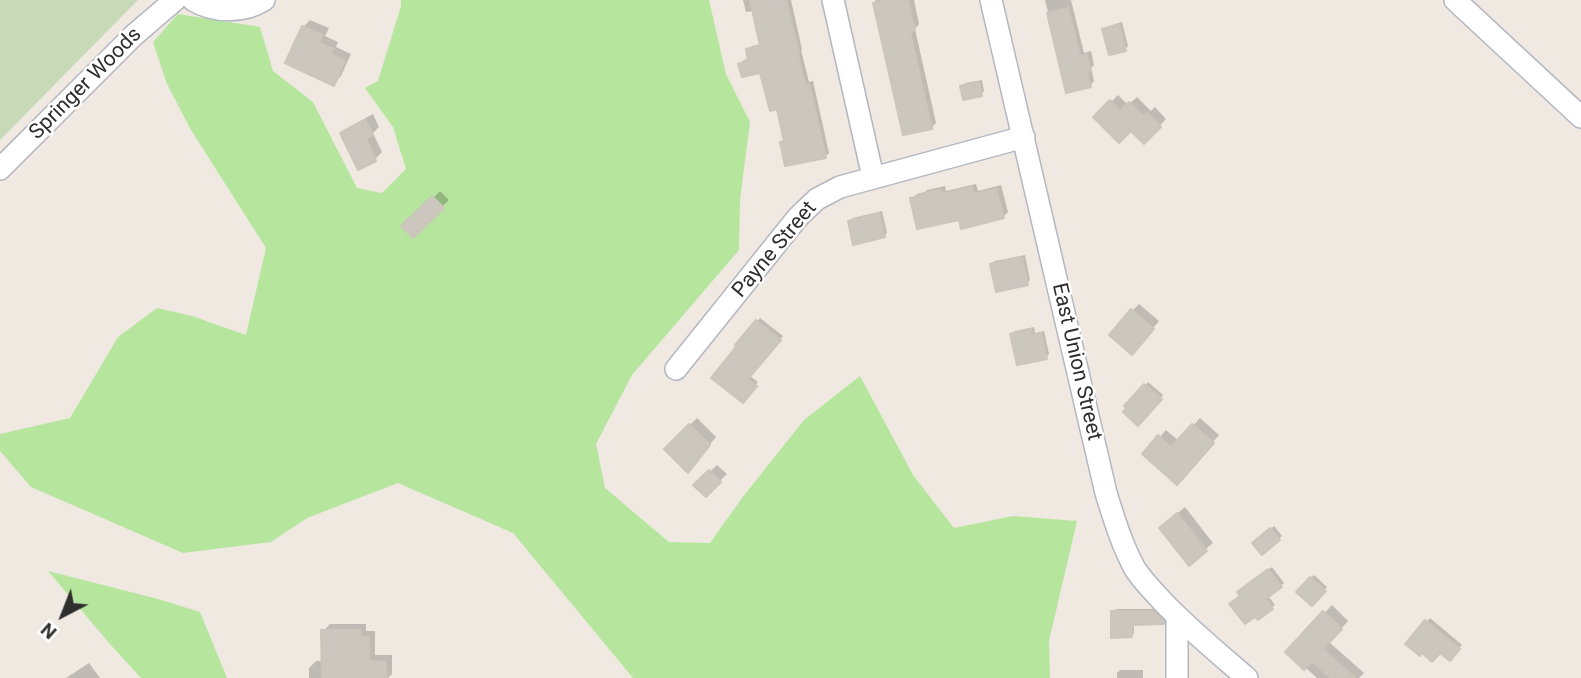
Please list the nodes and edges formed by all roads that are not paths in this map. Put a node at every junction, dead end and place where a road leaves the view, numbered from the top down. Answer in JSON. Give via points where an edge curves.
{"nodes":[{"id":1,"x":174,"y":0,"type":"edge"},
{"id":2,"x":193,"y":0,"type":"edge"},
{"id":3,"x":264,"y":0,"type":"edge"},
{"id":4,"x":833,"y":0,"type":"edge"},
{"id":5,"x":991,"y":0,"type":"edge"},
{"id":6,"x":1455,"y":0,"type":"edge"},
{"id":7,"x":1581,"y":117,"type":"edge"},
{"id":8,"x":1024,"y":137,"type":"junction"},
{"id":9,"x":0,"y":169,"type":"edge"},
{"id":10,"x":873,"y":177,"type":"junction"},
{"id":11,"x":676,"y":369,"type":"dead end"},
{"id":12,"x":1177,"y":617,"type":"junction"},
{"id":13,"x":1177,"y":678,"type":"edge"},
{"id":14,"x":1247,"y":678,"type":"edge"}],
"edges":[{"from":1,"to":9,"type":"street","name":"Springer Woods"},
{"from":2,"to":3,"type":"street","via":[[240,10]]},
{"from":4,"to":10,"type":"street"},
{"from":5,"to":8,"type":"street","name":"East Union Street"},
{"from":6,"to":7,"type":"street"},
{"from":8,"to":10,"type":"street","name":"Payne Street"},
{"from":8,"to":12,"type":"street","name":"East Union Street","via":[[1110,507],[1137,572]]},
{"from":10,"to":11,"type":"street","name":"Payne Street","via":[[840,187],[807,207]]},
{"from":12,"to":13,"type":"street"},
{"from":12,"to":14,"type":"street","name":"East Union Street"}]}
